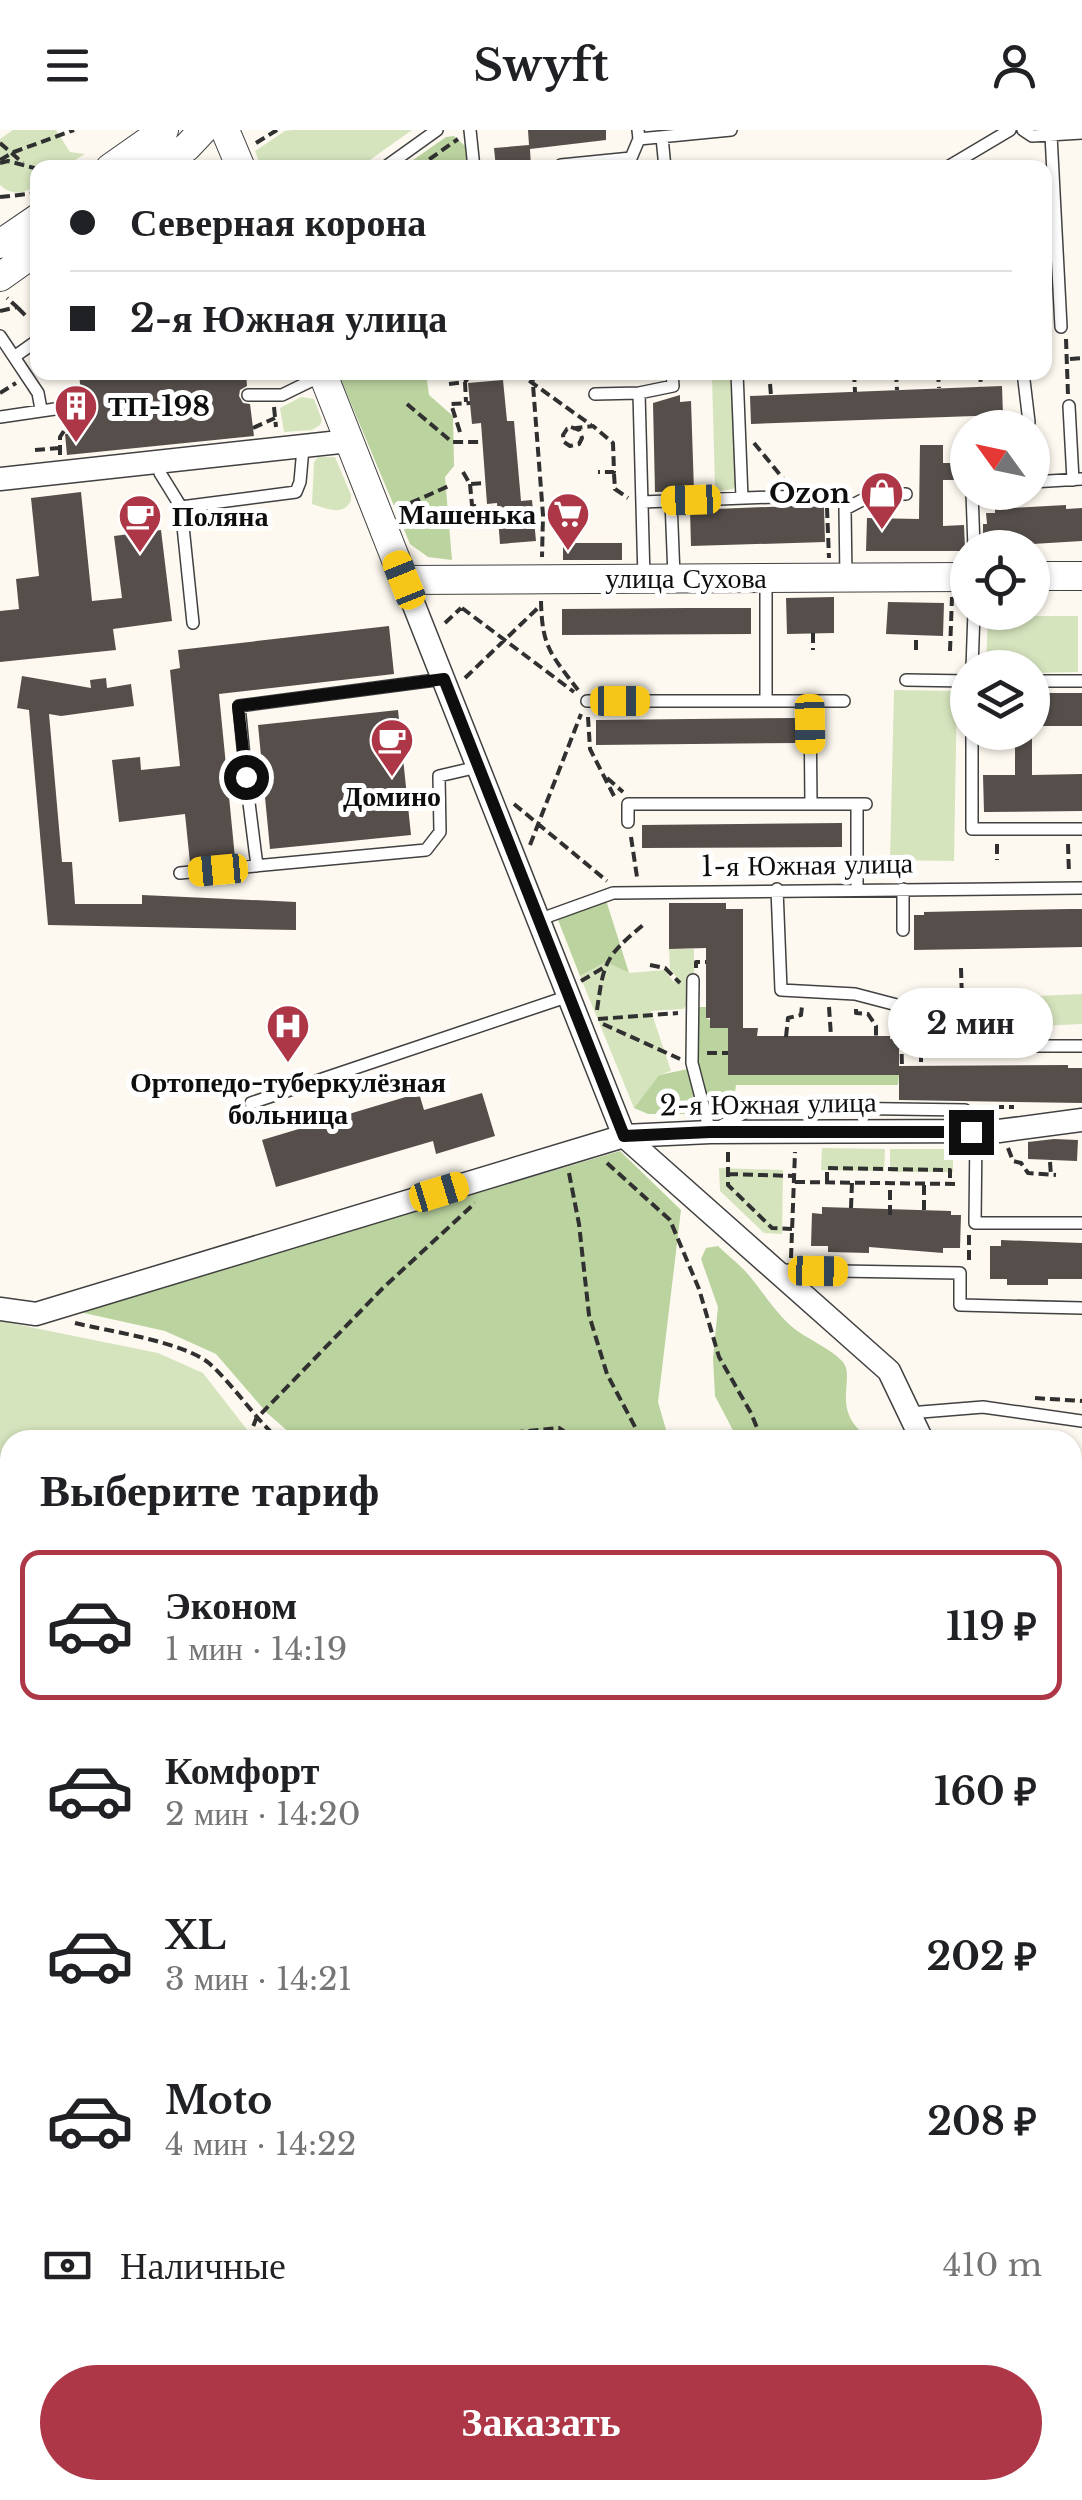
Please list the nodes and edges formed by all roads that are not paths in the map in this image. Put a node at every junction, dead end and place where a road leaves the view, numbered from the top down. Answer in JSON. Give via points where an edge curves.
{"nodes":[{"id":1,"x":164,"y":130,"type":"edge"},
{"id":2,"x":203,"y":130,"type":"edge"},
{"id":3,"x":225,"y":130,"type":"edge"},
{"id":4,"x":437,"y":130,"type":"edge"},
{"id":5,"x":731,"y":130,"type":"edge"},
{"id":6,"x":1010,"y":130,"type":"edge"},
{"id":7,"x":1024,"y":130,"type":"edge"},
{"id":8,"x":465,"y":134,"type":"edge"},
{"id":9,"x":1082,"y":134,"type":"edge"},
{"id":10,"x":638,"y":135,"type":"edge"},
{"id":11,"x":1051,"y":135,"type":"junction"},
{"id":12,"x":418,"y":137,"type":"edge"},
{"id":13,"x":662,"y":137,"type":"junction"},
{"id":14,"x":245,"y":158,"type":"edge"},
{"id":15,"x":123,"y":160,"type":"edge"},
{"id":16,"x":168,"y":160,"type":"edge"},
{"id":17,"x":393,"y":160,"type":"edge"},
{"id":18,"x":472,"y":160,"type":"edge"},
{"id":19,"x":610,"y":160,"type":"edge"},
{"id":20,"x":664,"y":160,"type":"edge"},
{"id":21,"x":959,"y":160,"type":"edge"},
{"id":22,"x":30,"y":223,"type":"edge"},
{"id":23,"x":0,"y":244,"type":"edge"},
{"id":24,"x":30,"y":261,"type":"edge"},
{"id":25,"x":7,"y":292,"type":"edge"},
{"id":26,"x":1061,"y":327,"type":"dead end"},
{"id":27,"x":0,"y":336,"type":"edge"},
{"id":28,"x":30,"y":345,"type":"edge"},
{"id":29,"x":14,"y":356,"type":"junction"},
{"id":30,"x":311,"y":380,"type":"edge"},
{"id":31,"x":324,"y":380,"type":"edge"},
{"id":32,"x":673,"y":380,"type":"edge"},
{"id":33,"x":737,"y":380,"type":"edge"},
{"id":34,"x":1024,"y":380,"type":"edge"},
{"id":35,"x":639,"y":393,"type":"junction"},
{"id":36,"x":595,"y":394,"type":"dead end"},
{"id":37,"x":248,"y":395,"type":"dead end"},
{"id":38,"x":82,"y":405,"type":"dead end"},
{"id":39,"x":1069,"y":406,"type":"road end"},
{"id":40,"x":41,"y":409,"type":"junction"},
{"id":41,"x":1027,"y":410,"type":"edge"},
{"id":42,"x":0,"y":417,"type":"edge"},
{"id":43,"x":349,"y":441,"type":"junction"},
{"id":44,"x":303,"y":448,"type":"junction"},
{"id":45,"x":160,"y":463,"type":"junction"},
{"id":46,"x":0,"y":479,"type":"edge"},
{"id":47,"x":1077,"y":480,"type":"edge"},
{"id":48,"x":1050,"y":481,"type":"edge"},
{"id":49,"x":906,"y":494,"type":"dead end"},
{"id":50,"x":826,"y":495,"type":"road end"},
{"id":51,"x":742,"y":498,"type":"junction"},
{"id":52,"x":671,"y":500,"type":"junction"},
{"id":53,"x":642,"y":502,"type":"junction"},
{"id":54,"x":181,"y":508,"type":"junction"},
{"id":55,"x":838,"y":570,"type":"junction"},
{"id":56,"x":1050,"y":576,"type":"edge"},
{"id":57,"x":1082,"y":576,"type":"edge"},
{"id":58,"x":644,"y":578,"type":"junction"},
{"id":59,"x":766,"y":578,"type":"junction"},
{"id":60,"x":674,"y":579,"type":"junction"},
{"id":61,"x":404,"y":580,"type":"junction"},
{"id":62,"x":950,"y":583,"type":"edge"},
{"id":63,"x":193,"y":623,"type":"dead end"},
{"id":64,"x":454,"y":679,"type":"junction"},
{"id":65,"x":906,"y":680,"type":"dead end"},
{"id":66,"x":950,"y":681,"type":"edge"},
{"id":67,"x":1050,"y":682,"type":"edge"},
{"id":68,"x":1082,"y":682,"type":"edge"},
{"id":69,"x":586,"y":701,"type":"road end"},
{"id":70,"x":766,"y":701,"type":"junction"},
{"id":71,"x":810,"y":701,"type":"junction"},
{"id":72,"x":844,"y":701,"type":"dead end"},
{"id":73,"x":972,"y":750,"type":"edge"},
{"id":74,"x":478,"y":767,"type":"junction"},
{"id":75,"x":246,"y":777,"type":"dead end"},
{"id":76,"x":248,"y":795,"type":"dead end"},
{"id":77,"x":811,"y":804,"type":"junction"},
{"id":78,"x":1035,"y":811,"type":"dead end"},
{"id":79,"x":628,"y":822,"type":"road end"},
{"id":80,"x":1035,"y":829,"type":"junction"},
{"id":81,"x":1082,"y":829,"type":"edge"},
{"id":82,"x":256,"y":866,"type":"junction"},
{"id":83,"x":180,"y":873,"type":"dead end"},
{"id":84,"x":903,"y":888,"type":"junction"},
{"id":85,"x":1082,"y":888,"type":"edge"},
{"id":86,"x":777,"y":889,"type":"junction"},
{"id":87,"x":857,"y":889,"type":"junction"},
{"id":88,"x":538,"y":920,"type":"junction"},
{"id":89,"x":904,"y":930,"type":"dead end"},
{"id":90,"x":693,"y":980,"type":"dead end"},
{"id":91,"x":574,"y":989,"type":"junction"},
{"id":92,"x":1082,"y":1046,"type":"edge"},
{"id":93,"x":251,"y":1103,"type":"dead end"},
{"id":94,"x":965,"y":1110,"type":"road end"},
{"id":95,"x":1082,"y":1120,"type":"edge"},
{"id":96,"x":710,"y":1132,"type":"junction"},
{"id":97,"x":988,"y":1132,"type":"junction"},
{"id":98,"x":624,"y":1136,"type":"junction"},
{"id":99,"x":1082,"y":1223,"type":"edge"},
{"id":100,"x":782,"y":1268,"type":"junction"},
{"id":101,"x":1082,"y":1308,"type":"edge"},
{"id":102,"x":0,"y":1309,"type":"edge"},
{"id":103,"x":909,"y":1413,"type":"junction"},
{"id":104,"x":1082,"y":1422,"type":"edge"},
{"id":105,"x":917,"y":1430,"type":"edge"}],
"edges":[{"from":1,"to":15,"type":"street"},
{"from":2,"to":16,"type":"street"},
{"from":3,"to":14,"type":"street"},
{"from":4,"to":12,"type":"lane"},
{"from":5,"to":13,"type":"lane"},
{"from":6,"to":21,"type":"lane"},
{"from":7,"to":11,"type":"lane"},
{"from":8,"to":18,"type":"lane"},
{"from":9,"to":11,"type":"lane"},
{"from":10,"to":13,"type":"lane"},
{"from":10,"to":19,"type":"lane","via":[[630,158]]},
{"from":11,"to":26,"type":"lane"},
{"from":12,"to":17,"type":"lane"},
{"from":13,"to":20,"type":"lane"},
{"from":22,"to":23,"type":"street"},
{"from":24,"to":25,"type":"street"},
{"from":27,"to":29,"type":"lane"},
{"from":28,"to":29,"type":"lane"},
{"from":29,"to":40,"type":"lane"},
{"from":30,"to":37,"type":"lane","via":[[282,395]]},
{"from":31,"to":43,"type":"street"},
{"from":32,"to":35,"type":"lane","via":[[673,386]]},
{"from":33,"to":51,"type":"lane"},
{"from":34,"to":41,"type":"lane"},
{"from":35,"to":36,"type":"lane"},
{"from":35,"to":53,"type":"lane"},
{"from":38,"to":40,"type":"lane"},
{"from":39,"to":47,"type":"lane"},
{"from":40,"to":42,"type":"lane"},
{"from":43,"to":44,"type":"street"},
{"from":43,"to":61,"type":"street"},
{"from":44,"to":45,"type":"street"},
{"from":44,"to":54,"type":"lane","via":[[296,492]]},
{"from":45,"to":46,"type":"street"},
{"from":45,"to":54,"type":"lane"},
{"from":47,"to":48,"type":"lane"},
{"from":49,"to":55,"type":"lane","via":[[874,494],[845,509]]},
{"from":50,"to":51,"type":"lane"},
{"from":51,"to":52,"type":"lane"},
{"from":52,"to":53,"type":"lane"},
{"from":52,"to":60,"type":"lane"},
{"from":53,"to":58,"type":"lane"},
{"from":54,"to":63,"type":"lane"},
{"from":55,"to":59,"type":"street","name":"улица Сухова"},
{"from":55,"to":62,"type":"street","name":"улица Сухова"},
{"from":56,"to":57,"type":"street"},
{"from":58,"to":60,"type":"street","name":"улица Сухова"},
{"from":58,"to":61,"type":"street","name":"улица Сухова"},
{"from":59,"to":60,"type":"street","name":"улица Сухова"},
{"from":59,"to":70,"type":"lane"},
{"from":61,"to":64,"type":"street"},
{"from":64,"to":74,"type":"street"},
{"from":64,"to":75,"type":"lane","via":[[238,706]]},
{"from":65,"to":66,"type":"lane"},
{"from":67,"to":68,"type":"lane"},
{"from":69,"to":70,"type":"lane"},
{"from":70,"to":71,"type":"lane"},
{"from":71,"to":72,"type":"lane"},
{"from":71,"to":77,"type":"lane"},
{"from":73,"to":80,"type":"lane","via":[[972,829]]},
{"from":74,"to":82,"type":"lane","via":[[439,776],[440,832],[426,850]]},
{"from":74,"to":88,"type":"street"},
{"from":76,"to":82,"type":"lane"},
{"from":77,"to":79,"type":"lane","via":[[628,804]]},
{"from":77,"to":87,"type":"lane","via":[[862,805]]},
{"from":78,"to":80,"type":"lane"},
{"from":80,"to":81,"type":"lane"},
{"from":82,"to":83,"type":"lane"},
{"from":84,"to":85,"type":"lane","name":"1-я Южная улица"},
{"from":84,"to":87,"type":"lane","name":"1-я Южная улица"},
{"from":84,"to":89,"type":"lane"},
{"from":86,"to":87,"type":"lane","name":"1-я Южная улица"},
{"from":86,"to":88,"type":"lane","name":"1-я Южная улица","via":[[621,893]]},
{"from":86,"to":92,"type":"lane","via":[[780,990],[897,1004],[965,1046]]},
{"from":88,"to":91,"type":"street"},
{"from":90,"to":96,"type":"lane","via":[[692,1058]]},
{"from":91,"to":93,"type":"lane"},
{"from":91,"to":98,"type":"street"},
{"from":94,"to":96,"type":"lane","via":[[756,1107]]},
{"from":95,"to":97,"type":"street","name":"2-я Южная улица"},
{"from":96,"to":97,"type":"street","name":"2-я Южная улица"},
{"from":96,"to":98,"type":"street","name":"2-я Южная улица"},
{"from":97,"to":99,"type":"lane","via":[[975,1223]]},
{"from":98,"to":100,"type":"street"},
{"from":98,"to":102,"type":"street","name":"2-я Южная улица","via":[[36,1314]]},
{"from":100,"to":101,"type":"lane","via":[[960,1273],[960,1305]]},
{"from":100,"to":103,"type":"street","via":[[889,1371]]},
{"from":103,"to":104,"type":"lane","via":[[983,1407]]},
{"from":103,"to":105,"type":"street"}]}
